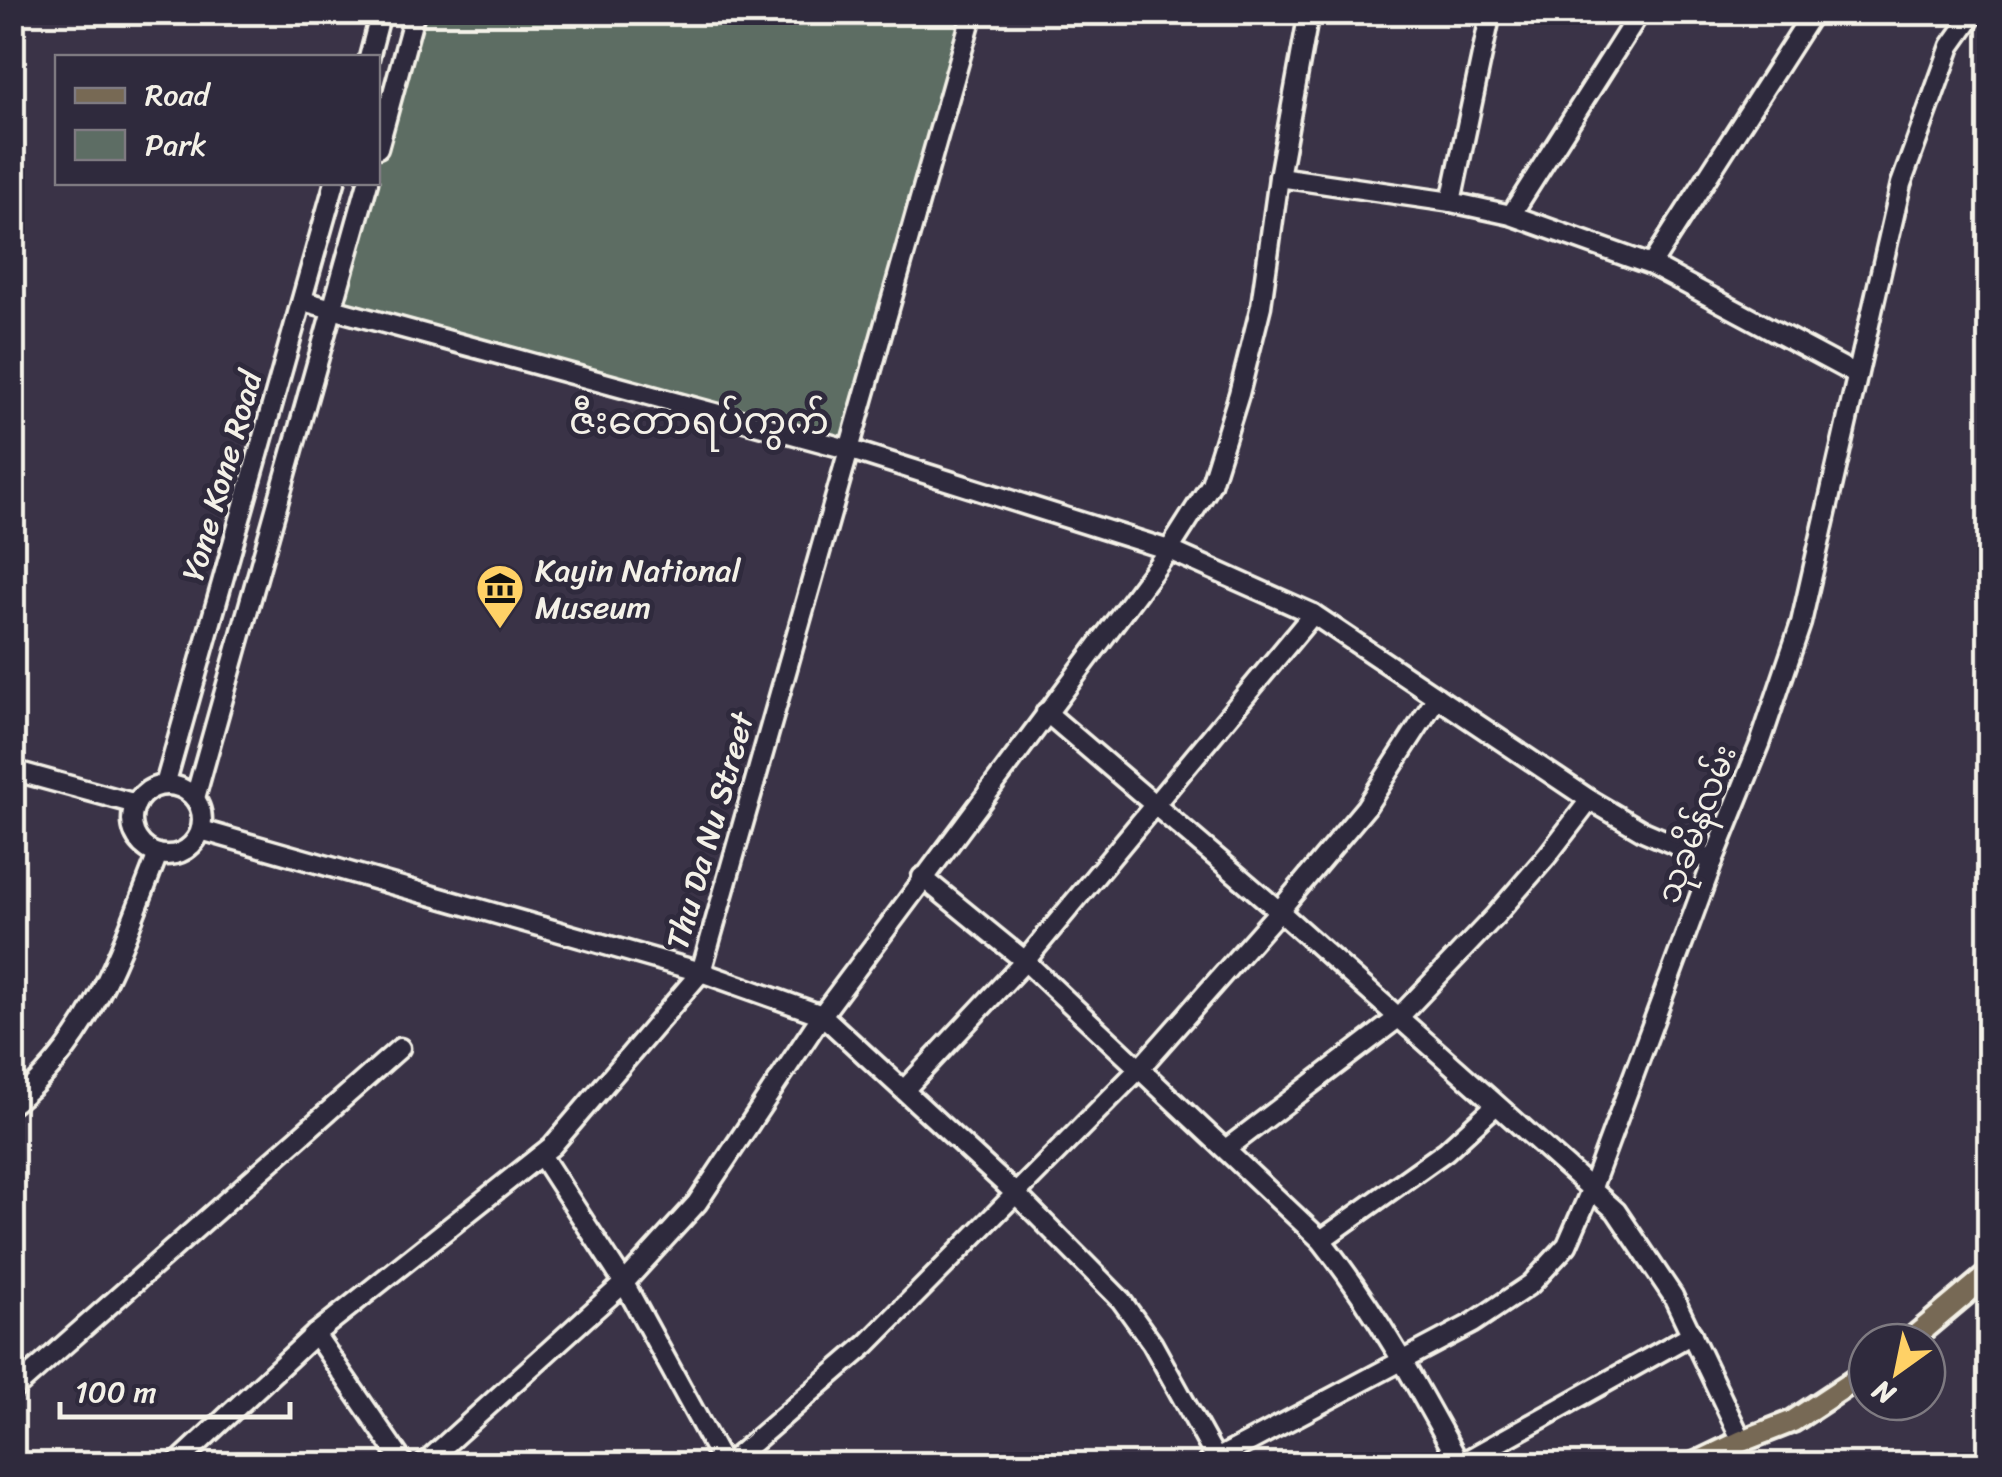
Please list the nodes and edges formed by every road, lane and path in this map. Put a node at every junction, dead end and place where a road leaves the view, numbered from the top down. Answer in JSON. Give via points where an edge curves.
{"nodes":[{"id":1,"x":381,"y":12,"type":"edge"},
{"id":2,"x":416,"y":12,"type":"edge"},
{"id":3,"x":972,"y":12,"type":"edge"},
{"id":4,"x":1308,"y":12,"type":"edge"},
{"id":5,"x":1492,"y":12,"type":"edge"},
{"id":6,"x":1640,"y":12,"type":"edge"},
{"id":7,"x":1813,"y":12,"type":"edge"},
{"id":8,"x":1974,"y":12,"type":"edge"},
{"id":9,"x":370,"y":55,"type":"edge"},
{"id":10,"x":380,"y":141,"type":"edge"},
{"id":11,"x":1279,"y":177,"type":"junction"},
{"id":12,"x":334,"y":185,"type":"edge"},
{"id":13,"x":367,"y":185,"type":"edge"},
{"id":14,"x":1452,"y":202,"type":"junction"},
{"id":15,"x":1511,"y":214,"type":"junction"},
{"id":16,"x":1652,"y":265,"type":"junction"},
{"id":17,"x":303,"y":302,"type":"junction"},
{"id":18,"x":332,"y":311,"type":"junction"},
{"id":19,"x":1858,"y":375,"type":"junction"},
{"id":20,"x":850,"y":450,"type":"junction"},
{"id":21,"x":1168,"y":550,"type":"junction"},
{"id":22,"x":230,"y":558,"type":"junction"},
{"id":23,"x":259,"y":568,"type":"junction"},
{"id":24,"x":1313,"y":614,"type":"junction"},
{"id":25,"x":1437,"y":696,"type":"junction"},
{"id":26,"x":1046,"y":712,"type":"junction"},
{"id":27,"x":12,"y":770,"type":"edge"},
{"id":28,"x":165,"y":785,"type":"junction"},
{"id":29,"x":195,"y":798,"type":"junction"},
{"id":30,"x":1590,"y":800,"type":"junction"},
{"id":31,"x":136,"y":804,"type":"junction"},
{"id":32,"x":1156,"y":804,"type":"junction"},
{"id":33,"x":201,"y":830,"type":"junction"},
{"id":34,"x":158,"y":854,"type":"junction"},
{"id":35,"x":1713,"y":861,"type":"junction"},
{"id":36,"x":922,"y":878,"type":"junction"},
{"id":37,"x":1279,"y":911,"type":"junction"},
{"id":38,"x":1025,"y":961,"type":"junction"},
{"id":39,"x":701,"y":972,"type":"junction"},
{"id":40,"x":822,"y":1015,"type":"junction"},
{"id":41,"x":1398,"y":1018,"type":"junction"},
{"id":42,"x":400,"y":1048,"type":"dead end"},
{"id":43,"x":1140,"y":1068,"type":"junction"},
{"id":44,"x":904,"y":1090,"type":"junction"},
{"id":45,"x":12,"y":1104,"type":"edge"},
{"id":46,"x":1496,"y":1104,"type":"junction"},
{"id":47,"x":1226,"y":1149,"type":"junction"},
{"id":48,"x":541,"y":1155,"type":"junction"},
{"id":49,"x":1591,"y":1190,"type":"junction"},
{"id":50,"x":1016,"y":1194,"type":"junction"},
{"id":51,"x":1321,"y":1240,"type":"junction"},
{"id":52,"x":1990,"y":1273,"type":"edge"},
{"id":53,"x":624,"y":1283,"type":"junction"},
{"id":54,"x":1932,"y":1322,"type":"edge"},
{"id":55,"x":315,"y":1334,"type":"junction"},
{"id":56,"x":1692,"y":1334,"type":"junction"},
{"id":57,"x":1404,"y":1360,"type":"junction"},
{"id":58,"x":1847,"y":1385,"type":"edge"},
{"id":59,"x":12,"y":1391,"type":"edge"},
{"id":60,"x":1742,"y":1441,"type":"junction"},
{"id":61,"x":1214,"y":1463,"type":"edge"},
{"id":62,"x":176,"y":1464,"type":"edge"},
{"id":63,"x":404,"y":1464,"type":"edge"},
{"id":64,"x":424,"y":1464,"type":"edge"},
{"id":65,"x":725,"y":1464,"type":"edge"},
{"id":66,"x":1460,"y":1464,"type":"edge"},
{"id":67,"x":1694,"y":1464,"type":"edge"}],
"edges":[{"from":1,"to":9,"type":"street"},
{"from":2,"to":10,"type":"street"},
{"from":3,"to":20,"type":"street","name":"Thu Da Nu Street"},
{"from":4,"to":11,"type":"street"},
{"from":5,"to":14,"type":"street"},
{"from":6,"to":15,"type":"street"},
{"from":7,"to":16,"type":"street"},
{"from":8,"to":19,"type":"street","name":"သုခမိန်လမ်း","via":[[1951,46],[1901,184]]},
{"from":11,"to":14,"type":"street"},
{"from":11,"to":21,"type":"street","via":[[1261,306],[1227,440],[1210,484]]},
{"from":12,"to":17,"type":"street","name":"Yone Kone Road"},
{"from":13,"to":18,"type":"street"},
{"from":14,"to":15,"type":"street"},
{"from":15,"to":16,"type":"street"},
{"from":16,"to":19,"type":"street"},
{"from":17,"to":18,"type":"street"},
{"from":17,"to":22,"type":"street","name":"Yone Kone Road"},
{"from":18,"to":20,"type":"street"},
{"from":18,"to":23,"type":"street"},
{"from":19,"to":35,"type":"street","name":"သုခမိန်လမ်း","via":[[1801,622]]},
{"from":20,"to":21,"type":"street"},
{"from":20,"to":39,"type":"street","name":"Thu Da Nu Street"},
{"from":21,"to":24,"type":"street"},
{"from":21,"to":26,"type":"street"},
{"from":22,"to":23,"type":"street"},
{"from":22,"to":28,"type":"street","name":"Yone Kone Road"},
{"from":23,"to":29,"type":"street"},
{"from":24,"to":25,"type":"street"},
{"from":24,"to":32,"type":"street"},
{"from":25,"to":30,"type":"street"},
{"from":25,"to":37,"type":"street","via":[[1366,807]]},
{"from":26,"to":32,"type":"street"},
{"from":26,"to":36,"type":"street"},
{"from":27,"to":31,"type":"street"},
{"from":28,"to":29,"type":"street"},
{"from":28,"to":31,"type":"street"},
{"from":29,"to":33,"type":"street"},
{"from":30,"to":35,"type":"street","via":[[1643,832]]},
{"from":30,"to":41,"type":"street","via":[[1496,916]]},
{"from":31,"to":34,"type":"street","via":[[133,828]]},
{"from":32,"to":37,"type":"street"},
{"from":32,"to":38,"type":"street"},
{"from":33,"to":34,"type":"street","via":[[180,853]]},
{"from":33,"to":39,"type":"street"},
{"from":34,"to":45,"type":"street","via":[[100,998],[51,1068]]},
{"from":35,"to":49,"type":"street","name":"သုခမိန်လမ်း"},
{"from":36,"to":38,"type":"street"},
{"from":36,"to":40,"type":"street"},
{"from":37,"to":41,"type":"street"},
{"from":37,"to":43,"type":"street"},
{"from":38,"to":43,"type":"street"},
{"from":38,"to":44,"type":"street"},
{"from":39,"to":40,"type":"street"},
{"from":39,"to":48,"type":"street","name":"Thu Da Nu Street"},
{"from":40,"to":44,"type":"street"},
{"from":40,"to":53,"type":"street","via":[[696,1203]]},
{"from":41,"to":46,"type":"street"},
{"from":41,"to":47,"type":"street"},
{"from":42,"to":59,"type":"street"},
{"from":43,"to":47,"type":"street"},
{"from":43,"to":50,"type":"street"},
{"from":44,"to":50,"type":"street"},
{"from":46,"to":49,"type":"street"},
{"from":46,"to":51,"type":"street","via":[[1446,1151]]},
{"from":47,"to":51,"type":"street"},
{"from":48,"to":53,"type":"street"},
{"from":48,"to":55,"type":"street","name":"Thu Da Nu Street"},
{"from":49,"to":56,"type":"street","via":[[1638,1240]]},
{"from":49,"to":57,"type":"street","name":"သုခမိန်လမ်း","via":[[1566,1244],[1530,1284]]},
{"from":50,"to":61,"type":"street","via":[[1121,1300],[1152,1343]]},
{"from":50,"to":65,"type":"street","via":[[867,1344]]},
{"from":51,"to":57,"type":"street"},
{"from":52,"to":54,"type":"main road"},
{"from":53,"to":64,"type":"street"},
{"from":53,"to":65,"type":"street"},
{"from":55,"to":62,"type":"street","name":"Thu Da Nu Street"},
{"from":55,"to":63,"type":"street"},
{"from":56,"to":60,"type":"street"},
{"from":56,"to":66,"type":"street"},
{"from":57,"to":61,"type":"street","name":"သုခမိန်လမ်း"},
{"from":57,"to":66,"type":"street"},
{"from":58,"to":60,"type":"main road","via":[[1794,1421]]},
{"from":60,"to":67,"type":"main road"}]}
